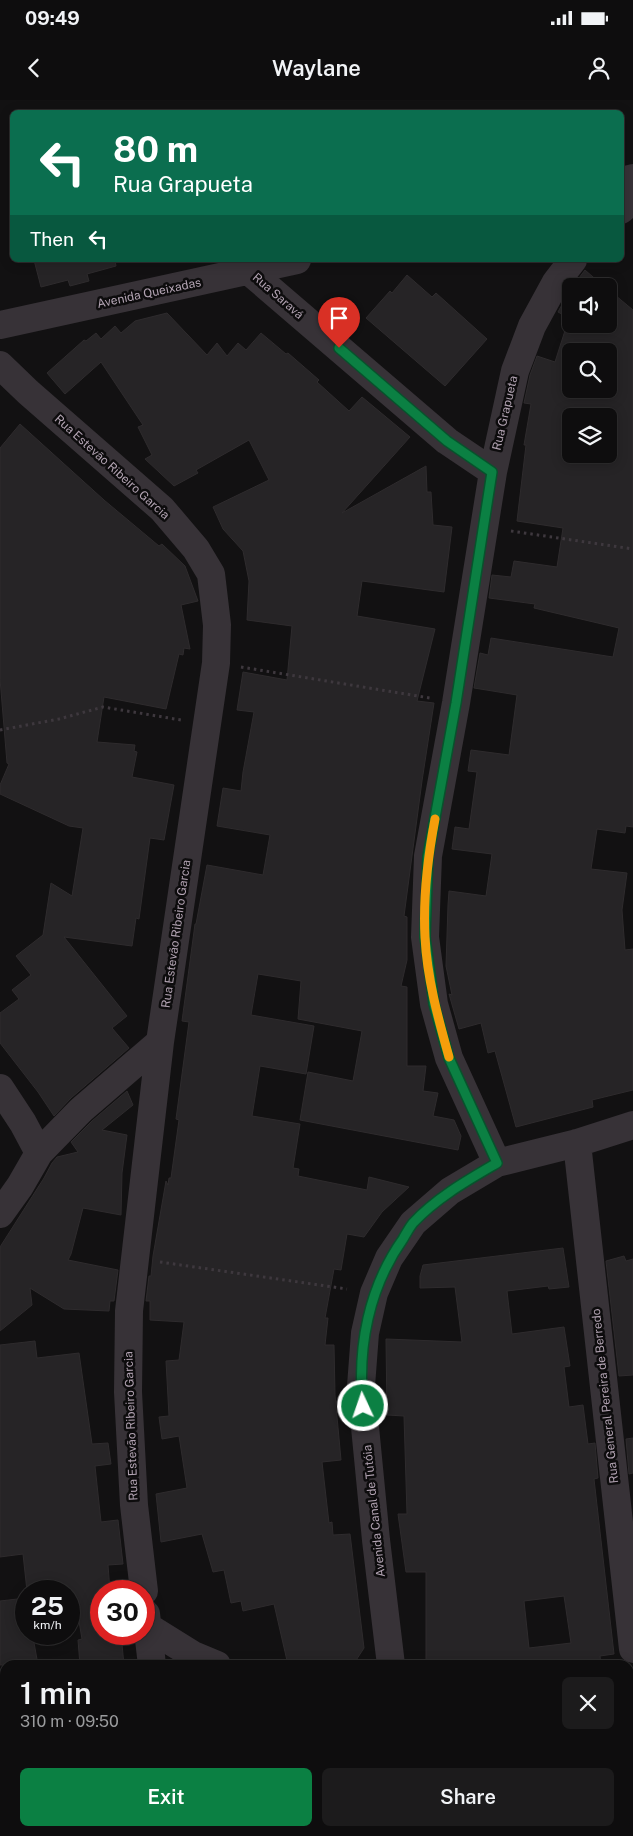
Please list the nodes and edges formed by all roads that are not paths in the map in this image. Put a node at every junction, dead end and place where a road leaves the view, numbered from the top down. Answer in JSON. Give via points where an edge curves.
{"nodes":[{"id":1,"x":290,"y":262,"type":"edge"},
{"id":2,"x":571,"y":262,"type":"edge"},
{"id":3,"x":250,"y":272,"type":"junction"},
{"id":4,"x":0,"y":325,"type":"edge"},
{"id":5,"x":0,"y":365,"type":"edge"},
{"id":6,"x":492,"y":472,"type":"junction"},
{"id":7,"x":160,"y":1042,"type":"junction"},
{"id":8,"x":0,"y":1088,"type":"edge"},
{"id":9,"x":633,"y":1125,"type":"edge"},
{"id":10,"x":577,"y":1143,"type":"junction"},
{"id":11,"x":39,"y":1153,"type":"junction"},
{"id":12,"x":497,"y":1163,"type":"junction"},
{"id":13,"x":0,"y":1214,"type":"edge"},
{"id":14,"x":143,"y":1580,"type":"edge"},
{"id":15,"x":155,"y":1631,"type":"edge"},
{"id":16,"x":150,"y":1645,"type":"edge"},
{"id":17,"x":633,"y":1649,"type":"edge"},
{"id":18,"x":151,"y":1660,"type":"edge"},
{"id":19,"x":205,"y":1660,"type":"edge"},
{"id":20,"x":391,"y":1660,"type":"edge"}],
"edges":[{"from":1,"to":3,"type":"street","name":"Avenida Queixadas"},
{"from":2,"to":6,"type":"street","name":"Rua Grapueta","via":[[556,282],[532,326],[515,371]]},
{"from":3,"to":4,"type":"street","name":"Avenida Queixadas"},
{"from":3,"to":6,"type":"street","name":"Rua Saravá","via":[[447,441]]},
{"from":5,"to":7,"type":"street","name":"Rua Estevão Ribeiro Garcia","via":[[162,509],[196,549],[211,574],[217,626],[216,663]]},
{"from":6,"to":12,"type":"street","name":"Rua Grapueta","via":[[428,856],[425,937],[434,1004],[449,1058]]},
{"from":7,"to":11,"type":"street","via":[[81,1110]]},
{"from":7,"to":14,"type":"street","name":"Rua Estevão Ribeiro Garcia","via":[[129,1311],[128,1392],[134,1505]]},
{"from":8,"to":11,"type":"street"},
{"from":9,"to":10,"type":"street","name":"Avenida Canal de Tutóia"},
{"from":10,"to":12,"type":"street","name":"Avenida Canal de Tutóia"},
{"from":10,"to":17,"type":"street","name":"Rua General Pereira de Berredo"},
{"from":11,"to":13,"type":"street"},
{"from":12,"to":20,"type":"street","name":"Avenida Canal de Tutóia","via":[[450,1191],[413,1223],[389,1258],[374,1293],[365,1332],[361,1386]]},
{"from":15,"to":19,"type":"street"},
{"from":16,"to":18,"type":"street","name":"Rua Estevão Ribeiro Garcia"}]}
